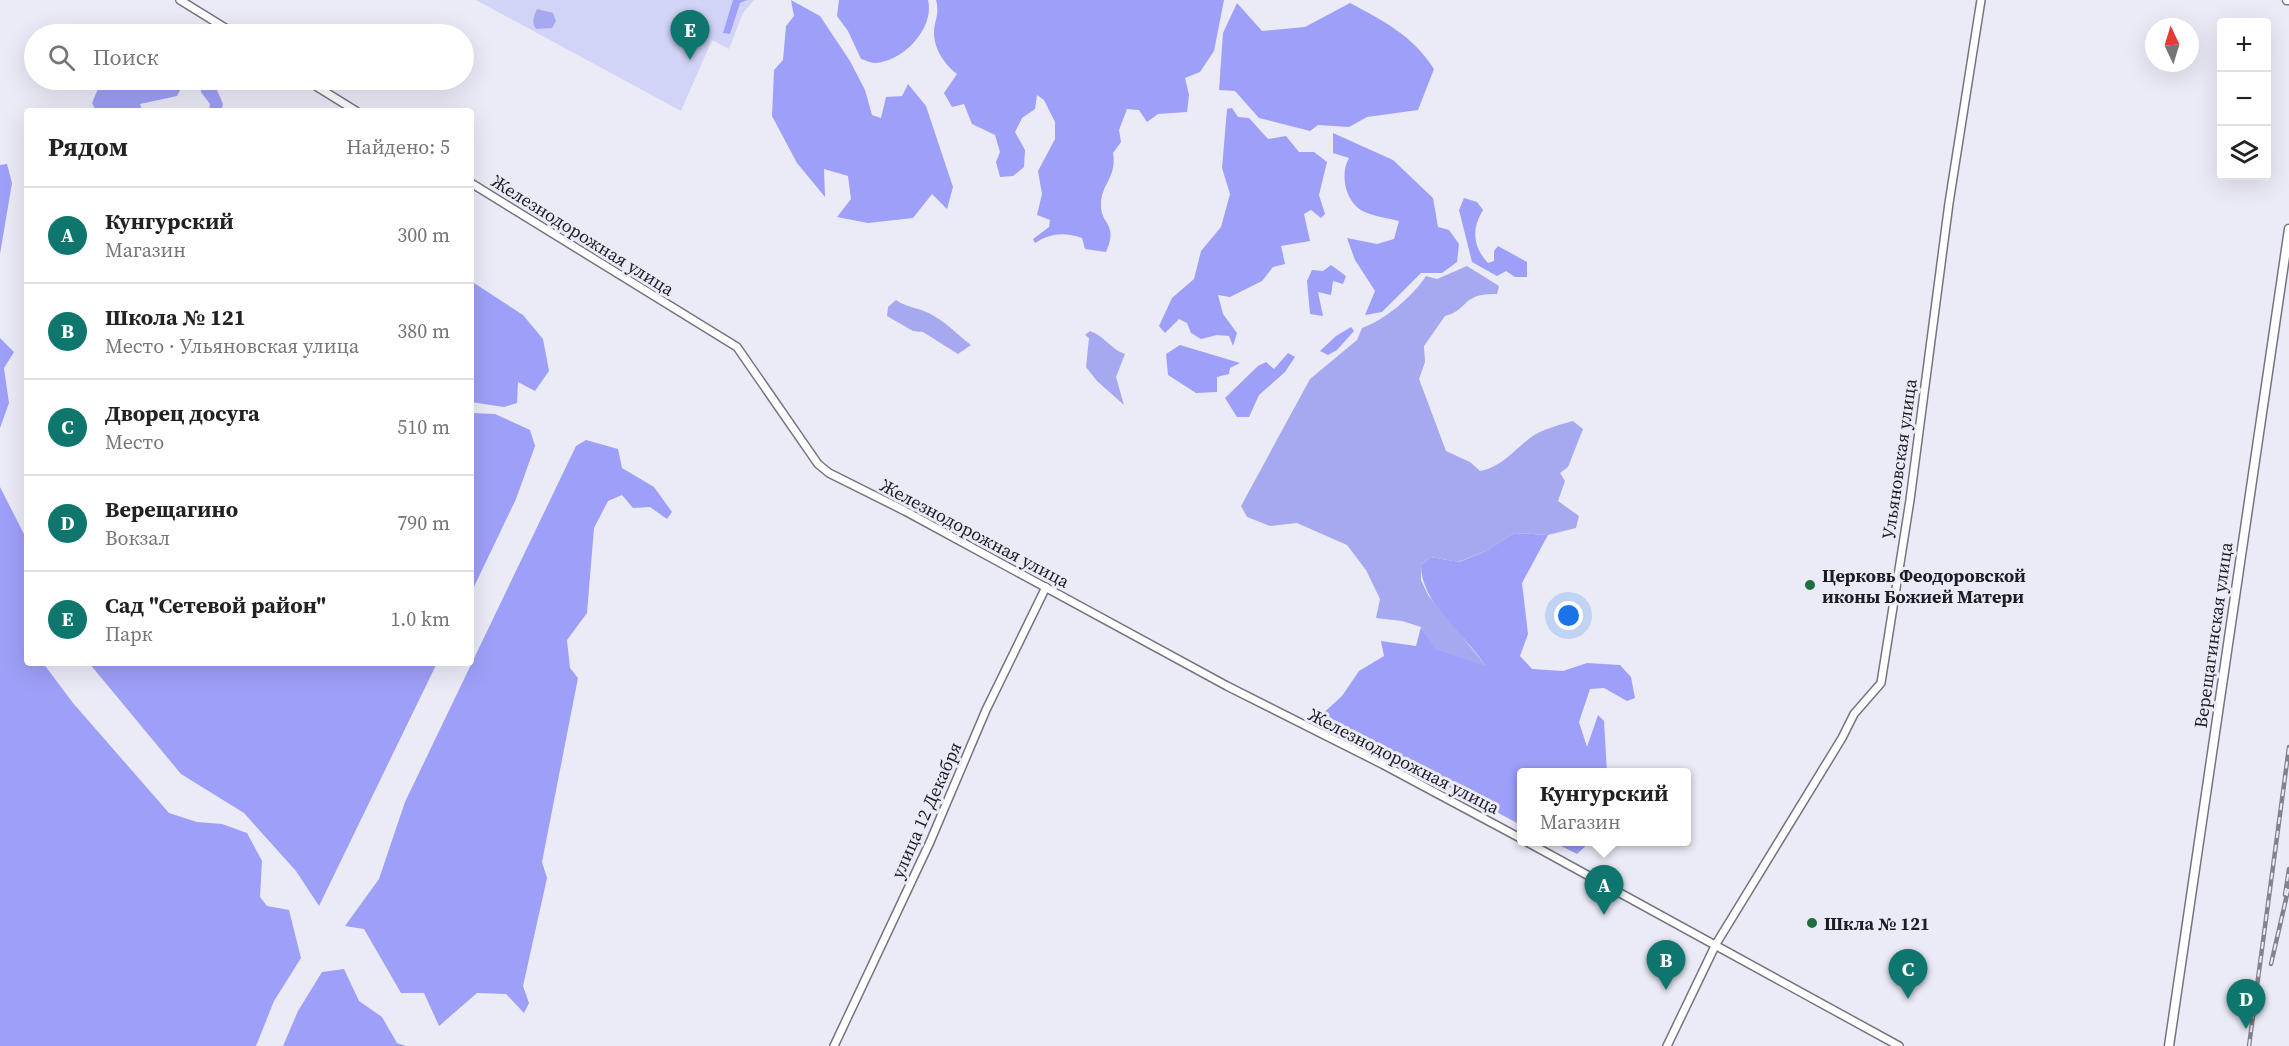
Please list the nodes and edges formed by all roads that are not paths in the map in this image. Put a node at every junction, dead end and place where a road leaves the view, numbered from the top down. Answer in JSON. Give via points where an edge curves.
{"nodes":[{"id":1,"x":180,"y":0,"type":"edge"},
{"id":2,"x":1981,"y":0,"type":"edge"},
{"id":3,"x":219,"y":24,"type":"edge"},
{"id":4,"x":322,"y":90,"type":"edge"},
{"id":5,"x":351,"y":108,"type":"edge"},
{"id":6,"x":474,"y":185,"type":"edge"},
{"id":7,"x":2289,"y":229,"type":"edge"},
{"id":8,"x":1046,"y":587,"type":"junction"},
{"id":9,"x":1517,"y":837,"type":"edge"},
{"id":10,"x":1534,"y":846,"type":"edge"},
{"id":11,"x":1716,"y":944,"type":"junction"},
{"id":12,"x":834,"y":1046,"type":"edge"},
{"id":13,"x":1667,"y":1046,"type":"edge"},
{"id":14,"x":1899,"y":1046,"type":"edge"},
{"id":15,"x":2169,"y":1046,"type":"edge"}],
"edges":[{"from":1,"to":3,"type":"street"},
{"from":2,"to":11,"type":"street","name":"Ульяновская улица","via":[[1881,683],[1854,714]]},
{"from":4,"to":5,"type":"street"},
{"from":6,"to":8,"type":"street","name":"Железнодорожная улица","via":[[737,347],[818,464],[829,473]]},
{"from":7,"to":15,"type":"main road","name":"Верещагинская улица"},
{"from":8,"to":9,"type":"street","name":"Железнодорожная улица"},
{"from":8,"to":12,"type":"street","name":"улица 12 Декабря"},
{"from":10,"to":11,"type":"street"},
{"from":11,"to":13,"type":"street","name":"Ульяновская улица"},
{"from":11,"to":14,"type":"street"}]}
